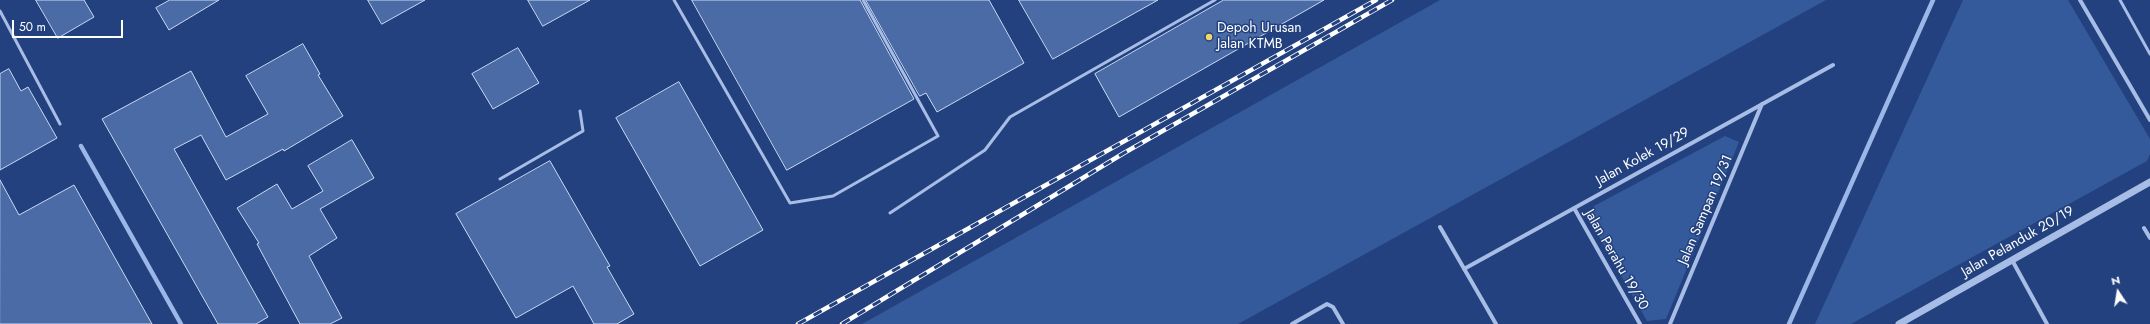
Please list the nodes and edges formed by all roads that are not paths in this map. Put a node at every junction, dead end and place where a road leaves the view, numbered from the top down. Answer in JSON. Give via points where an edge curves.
{"nodes":[{"id":1,"x":674,"y":0,"type":"edge"},
{"id":2,"x":863,"y":0,"type":"edge"},
{"id":3,"x":1214,"y":0,"type":"edge"},
{"id":4,"x":2080,"y":0,"type":"edge"},
{"id":5,"x":2120,"y":0,"type":"edge"},
{"id":6,"x":0,"y":11,"type":"edge"},
{"id":7,"x":2150,"y":54,"type":"edge"},
{"id":8,"x":1833,"y":65,"type":"dead end"},
{"id":9,"x":1762,"y":104,"type":"junction"},
{"id":10,"x":580,"y":111,"type":"dead end"},
{"id":11,"x":2150,"y":120,"type":"edge"},
{"id":12,"x":60,"y":124,"type":"dead end"},
{"id":13,"x":500,"y":179,"type":"dead end"},
{"id":14,"x":2150,"y":182,"type":"edge"},
{"id":15,"x":1574,"y":208,"type":"junction"},
{"id":16,"x":890,"y":213,"type":"dead end"},
{"id":17,"x":1440,"y":227,"type":"dead end"},
{"id":18,"x":2144,"y":228,"type":"dead end"},
{"id":19,"x":2150,"y":238,"type":"edge"},
{"id":20,"x":2012,"y":260,"type":"junction"},
{"id":21,"x":1464,"y":269,"type":"junction"},
{"id":22,"x":1902,"y":323,"type":"edge"},
{"id":23,"x":1292,"y":324,"type":"edge"},
{"id":24,"x":1342,"y":324,"type":"edge"},
{"id":25,"x":1496,"y":324,"type":"edge"},
{"id":26,"x":1640,"y":324,"type":"edge"},
{"id":27,"x":1670,"y":324,"type":"edge"},
{"id":28,"x":2047,"y":324,"type":"edge"}],
"edges":[{"from":1,"to":2,"type":"lane","via":[[790,203],[833,196],[938,136]]},
{"from":3,"to":16,"type":"lane","via":[[1010,118],[985,150]]},
{"from":4,"to":11,"type":"street"},
{"from":5,"to":7,"type":"lane"},
{"from":6,"to":12,"type":"lane"},
{"from":8,"to":9,"type":"street","name":"Jalan Kolek 19/29"},
{"from":9,"to":15,"type":"street","name":"Jalan Kolek 19/29"},
{"from":9,"to":27,"type":"street","name":"Jalan Sampan 19/31"},
{"from":10,"to":13,"type":"lane","via":[[583,131]]},
{"from":14,"to":20,"type":"street","name":"Jalan Pelanduk 20/19"},
{"from":15,"to":21,"type":"street","name":"Jalan Kolek 19/29"},
{"from":15,"to":26,"type":"street","name":"Jalan Perahu 19/30"},
{"from":17,"to":21,"type":"street"},
{"from":18,"to":19,"type":"street"},
{"from":20,"to":22,"type":"street","name":"Jalan Pelanduk 20/19"},
{"from":20,"to":28,"type":"street"},
{"from":21,"to":25,"type":"street"},
{"from":23,"to":24,"type":"street","via":[[1327,304],[1333,307]]}]}
